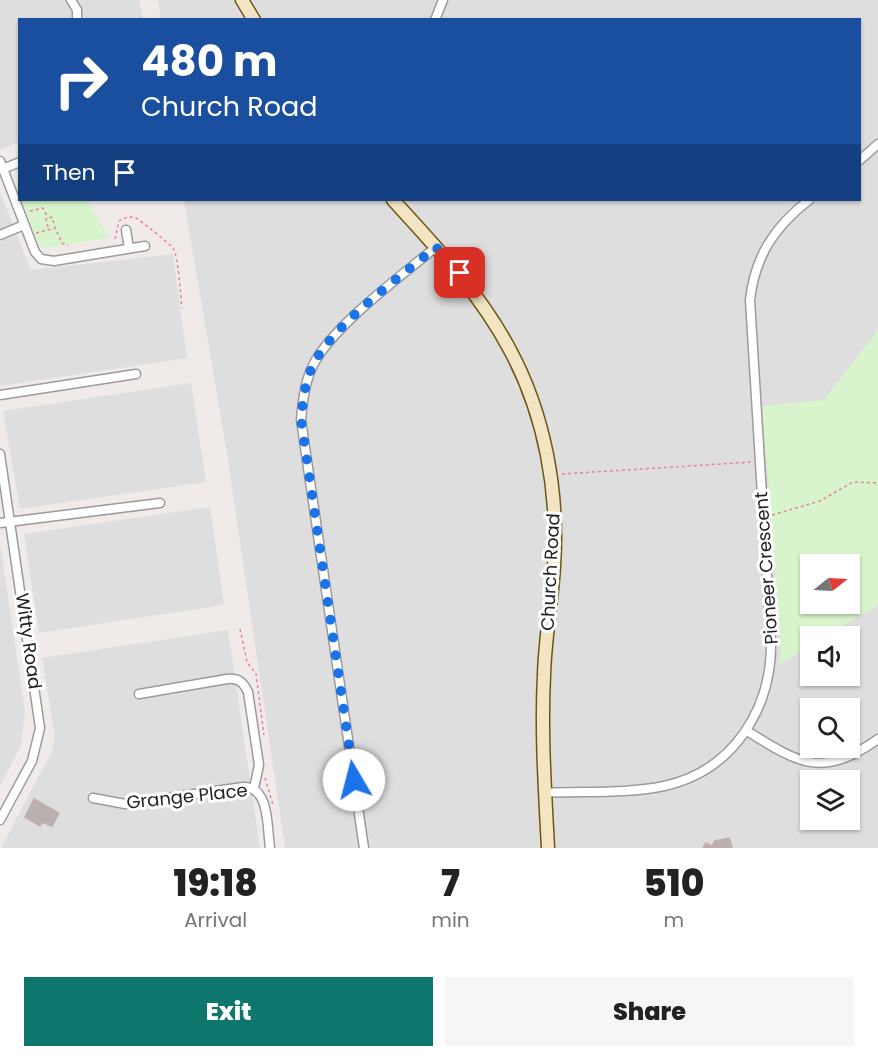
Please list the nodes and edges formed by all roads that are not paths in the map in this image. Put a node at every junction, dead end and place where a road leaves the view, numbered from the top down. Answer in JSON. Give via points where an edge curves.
{"nodes":[{"id":1,"x":71,"y":0,"type":"edge"},
{"id":2,"x":242,"y":0,"type":"edge"},
{"id":3,"x":443,"y":0,"type":"edge"},
{"id":4,"x":76,"y":18,"type":"edge"},
{"id":5,"x":253,"y":18,"type":"edge"},
{"id":6,"x":436,"y":18,"type":"edge"},
{"id":7,"x":876,"y":150,"type":"edge"},
{"id":8,"x":861,"y":159,"type":"edge"},
{"id":9,"x":18,"y":162,"type":"edge"},
{"id":10,"x":2,"y":165,"type":"edge"},
{"id":11,"x":394,"y":201,"type":"edge"},
{"id":12,"x":794,"y":201,"type":"edge"},
{"id":13,"x":808,"y":201,"type":"edge"},
{"id":14,"x":799,"y":207,"type":"junction"},
{"id":15,"x":24,"y":225,"type":"junction"},
{"id":16,"x":126,"y":230,"type":"dead end"},
{"id":17,"x":0,"y":235,"type":"edge"},
{"id":18,"x":145,"y":246,"type":"dead end"},
{"id":19,"x":436,"y":247,"type":"junction"},
{"id":20,"x":129,"y":248,"type":"junction"},
{"id":21,"x":136,"y":374,"type":"dead end"},
{"id":22,"x":0,"y":395,"type":"edge"},
{"id":23,"x":0,"y":454,"type":"edge"},
{"id":24,"x":160,"y":503,"type":"dead end"},
{"id":25,"x":11,"y":521,"type":"junction"},
{"id":26,"x":0,"y":523,"type":"edge"},
{"id":27,"x":138,"y":694,"type":"dead end"},
{"id":28,"x":747,"y":731,"type":"junction"},
{"id":29,"x":878,"y":739,"type":"edge"},
{"id":30,"x":254,"y":788,"type":"junction"},
{"id":31,"x":545,"y":793,"type":"junction"},
{"id":32,"x":93,"y":798,"type":"dead end"},
{"id":33,"x":0,"y":820,"type":"edge"},
{"id":34,"x":270,"y":848,"type":"edge"},
{"id":35,"x":364,"y":848,"type":"edge"},
{"id":36,"x":548,"y":848,"type":"edge"}],
"edges":[{"from":1,"to":4,"type":"street"},
{"from":2,"to":5,"type":"main road"},
{"from":3,"to":6,"type":"street"},
{"from":7,"to":8,"type":"street"},
{"from":9,"to":10,"type":"street"},
{"from":10,"to":15,"type":"street"},
{"from":11,"to":19,"type":"main road","name":"Church Road"},
{"from":12,"to":14,"type":"street"},
{"from":13,"to":14,"type":"street","name":"Pioneer Crescent"},
{"from":14,"to":28,"type":"street","name":"Pioneer Crescent","via":[[772,236],[752,283],[750,317],[771,656],[767,688]]},
{"from":15,"to":17,"type":"street"},
{"from":15,"to":20,"type":"street","via":[[38,256],[45,260]]},
{"from":16,"to":20,"type":"street"},
{"from":18,"to":20,"type":"street"},
{"from":19,"to":31,"type":"main road","name":"Church Road","via":[[482,301],[512,352],[533,404],[546,452],[555,539],[543,701]]},
{"from":19,"to":35,"type":"street","via":[[339,331],[317,358],[304,388],[301,420]]},
{"from":21,"to":22,"type":"street"},
{"from":23,"to":25,"type":"street","name":"Witty Road"},
{"from":24,"to":25,"type":"street"},
{"from":25,"to":26,"type":"street"},
{"from":25,"to":33,"type":"street","name":"Witty Road","via":[[40,728],[32,761]]},
{"from":27,"to":30,"type":"street","via":[[236,678],[248,692],[259,765]]},
{"from":28,"to":29,"type":"street","via":[[797,761],[826,763],[865,749]]},
{"from":28,"to":31,"type":"street","name":"Pioneer Crescent","via":[[718,761],[675,783],[641,789]]},
{"from":30,"to":32,"type":"street","name":"Grange Place","via":[[125,804]]},
{"from":30,"to":34,"type":"street","name":"Grange Place","via":[[262,796]]},
{"from":31,"to":36,"type":"main road","name":"Church Road"}]}
